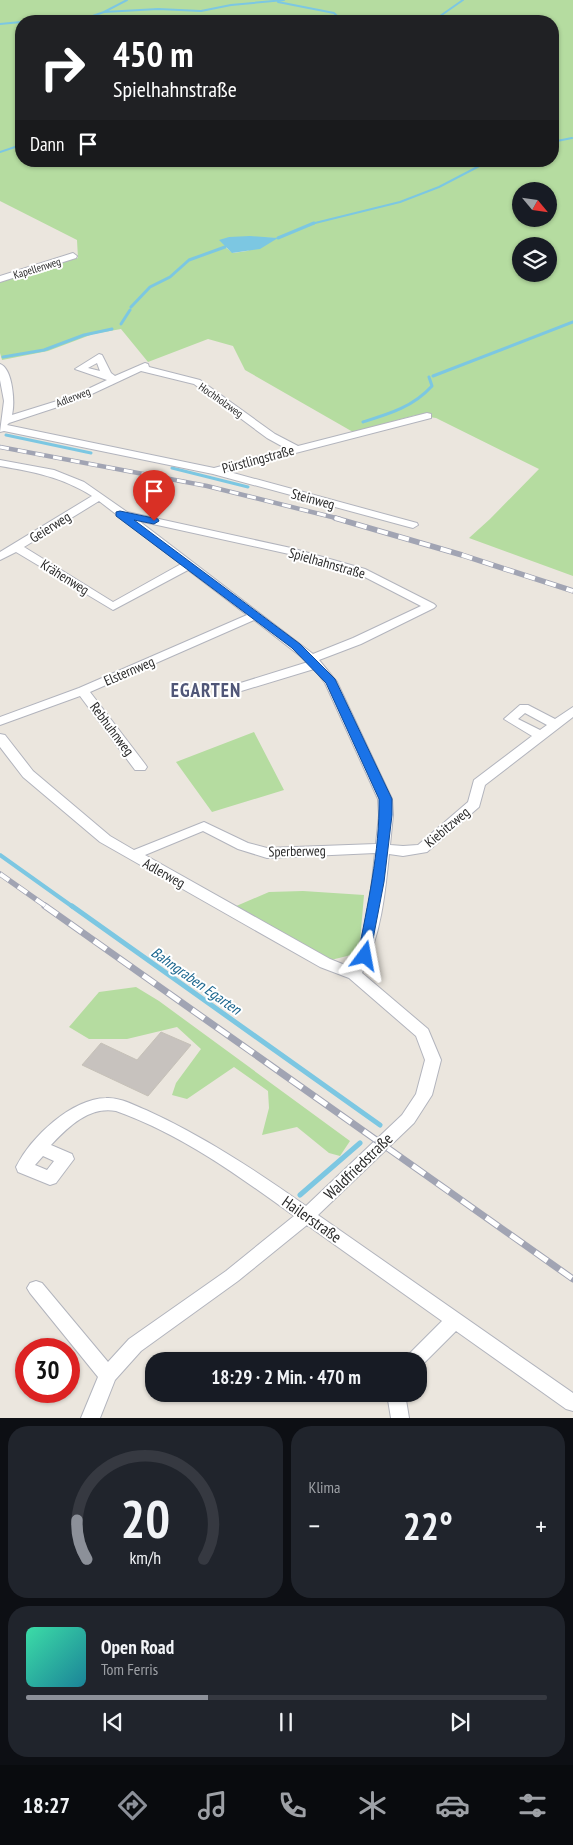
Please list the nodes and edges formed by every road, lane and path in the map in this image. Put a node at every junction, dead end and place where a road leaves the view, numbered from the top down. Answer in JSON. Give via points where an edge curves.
{"nodes":[{"id":1,"x":73,"y":256,"type":"dead end"},
{"id":2,"x":0,"y":279,"type":"edge"},
{"id":3,"x":0,"y":367,"type":"edge"},
{"id":4,"x":143,"y":367,"type":"joint"},
{"id":5,"x":426,"y":416,"type":"dead end"},
{"id":6,"x":2,"y":426,"type":"edge"},
{"id":7,"x":295,"y":449,"type":"junction"},
{"id":8,"x":0,"y":463,"type":"edge"},
{"id":9,"x":214,"y":470,"type":"junction"},
{"id":10,"x":99,"y":496,"type":"junction"},
{"id":11,"x":120,"y":514,"type":"junction"},
{"id":12,"x":413,"y":525,"type":"dead end"},
{"id":13,"x":16,"y":547,"type":"junction"},
{"id":14,"x":0,"y":557,"type":"edge"},
{"id":15,"x":187,"y":566,"type":"junction"},
{"id":16,"x":257,"y":616,"type":"junction"},
{"id":17,"x":314,"y":662,"type":"junction"},
{"id":18,"x":238,"y":688,"type":"dead end"},
{"id":19,"x":83,"y":691,"type":"junction"},
{"id":20,"x":573,"y":711,"type":"edge"},
{"id":21,"x":0,"y":721,"type":"edge"},
{"id":22,"x":554,"y":723,"type":"junction"},
{"id":23,"x":539,"y":735,"type":"junction"},
{"id":24,"x":0,"y":738,"type":"edge"},
{"id":25,"x":140,"y":767,"type":"dead end"},
{"id":26,"x":382,"y":848,"type":"junction"},
{"id":27,"x":134,"y":857,"type":"junction"},
{"id":28,"x":354,"y":974,"type":"junction"},
{"id":29,"x":39,"y":1147,"type":"dead end"},
{"id":30,"x":308,"y":1215,"type":"junction"},
{"id":31,"x":36,"y":1288,"type":"dead end"},
{"id":32,"x":454,"y":1321,"type":"junction"},
{"id":33,"x":423,"y":1352,"type":"edge"},
{"id":34,"x":109,"y":1374,"type":"junction"},
{"id":35,"x":397,"y":1402,"type":"edge"},
{"id":36,"x":573,"y":1403,"type":"edge"},
{"id":37,"x":90,"y":1418,"type":"edge"},
{"id":38,"x":400,"y":1418,"type":"edge"}],
"edges":[{"from":1,"to":2,"type":"street","name":"Kapellenweg"},
{"from":3,"to":6,"type":"street","via":[[10,398]]},
{"from":4,"to":6,"type":"street","name":"Adlerweg","via":[[110,378],[76,398]]},
{"from":4,"to":7,"type":"street","name":"Hochholzweg","via":[[197,382],[271,436]]},
{"from":5,"to":7,"type":"street","name":"Pürstlingstraße"},
{"from":6,"to":9,"type":"street","name":"Pürstlingstraße"},
{"from":7,"to":9,"type":"street","name":"Pürstlingstraße"},
{"from":8,"to":10,"type":"street","via":[[67,477]]},
{"from":9,"to":12,"type":"street","name":"Steinweg"},
{"from":10,"to":11,"type":"street"},
{"from":10,"to":13,"type":"street","name":"Geierweg"},
{"from":11,"to":15,"type":"street"},
{"from":11,"to":17,"type":"street","name":"Spielhahnstraße","via":[[361,570],[430,606]]},
{"from":13,"to":14,"type":"street","name":"Geierweg"},
{"from":13,"to":15,"type":"street","name":"Krähenweg","via":[[114,607]]},
{"from":15,"to":16,"type":"street"},
{"from":16,"to":17,"type":"street"},
{"from":16,"to":19,"type":"street","name":"Elsternweg"},
{"from":17,"to":18,"type":"street"},
{"from":17,"to":26,"type":"street","via":[[331,682],[386,799]]},
{"from":19,"to":21,"type":"street","name":"Elsternweg"},
{"from":19,"to":25,"type":"street","name":"Rebhuhnweg"},
{"from":20,"to":22,"type":"street","name":"Kiebitzweg"},
{"from":22,"to":23,"type":"street","name":"Kiebitzweg"},
{"from":22,"to":23,"type":"street","via":[[524,708],[510,719]]},
{"from":23,"to":26,"type":"street","name":"Kiebitzweg","via":[[479,783],[474,804],[422,849]]},
{"from":24,"to":27,"type":"street","name":"Adlerweg","via":[[28,774],[91,829]]},
{"from":26,"to":27,"type":"street","name":"Sperberweg","via":[[268,853],[243,846],[204,826]]},
{"from":26,"to":28,"type":"street","via":[[371,929],[365,956]]},
{"from":27,"to":28,"type":"street","name":"Adlerweg","via":[[325,963]]},
{"from":28,"to":30,"type":"street","name":"Waldfriedstraße","via":[[423,1033],[433,1060],[424,1095],[408,1119]]},
{"from":29,"to":30,"type":"street","name":"Hailerstraße","via":[[88,1106],[107,1104],[122,1107],[168,1127]]},
{"from":30,"to":32,"type":"street","name":"Hailerstraße"},
{"from":30,"to":34,"type":"street","name":"Waldfriedstraße","via":[[232,1276],[135,1345]]},
{"from":31,"to":34,"type":"street"},
{"from":32,"to":33,"type":"street"},
{"from":32,"to":36,"type":"street","name":"Hailerstraße"},
{"from":34,"to":37,"type":"street","name":"Waldfriedstraße"},
{"from":35,"to":38,"type":"street"}]}
